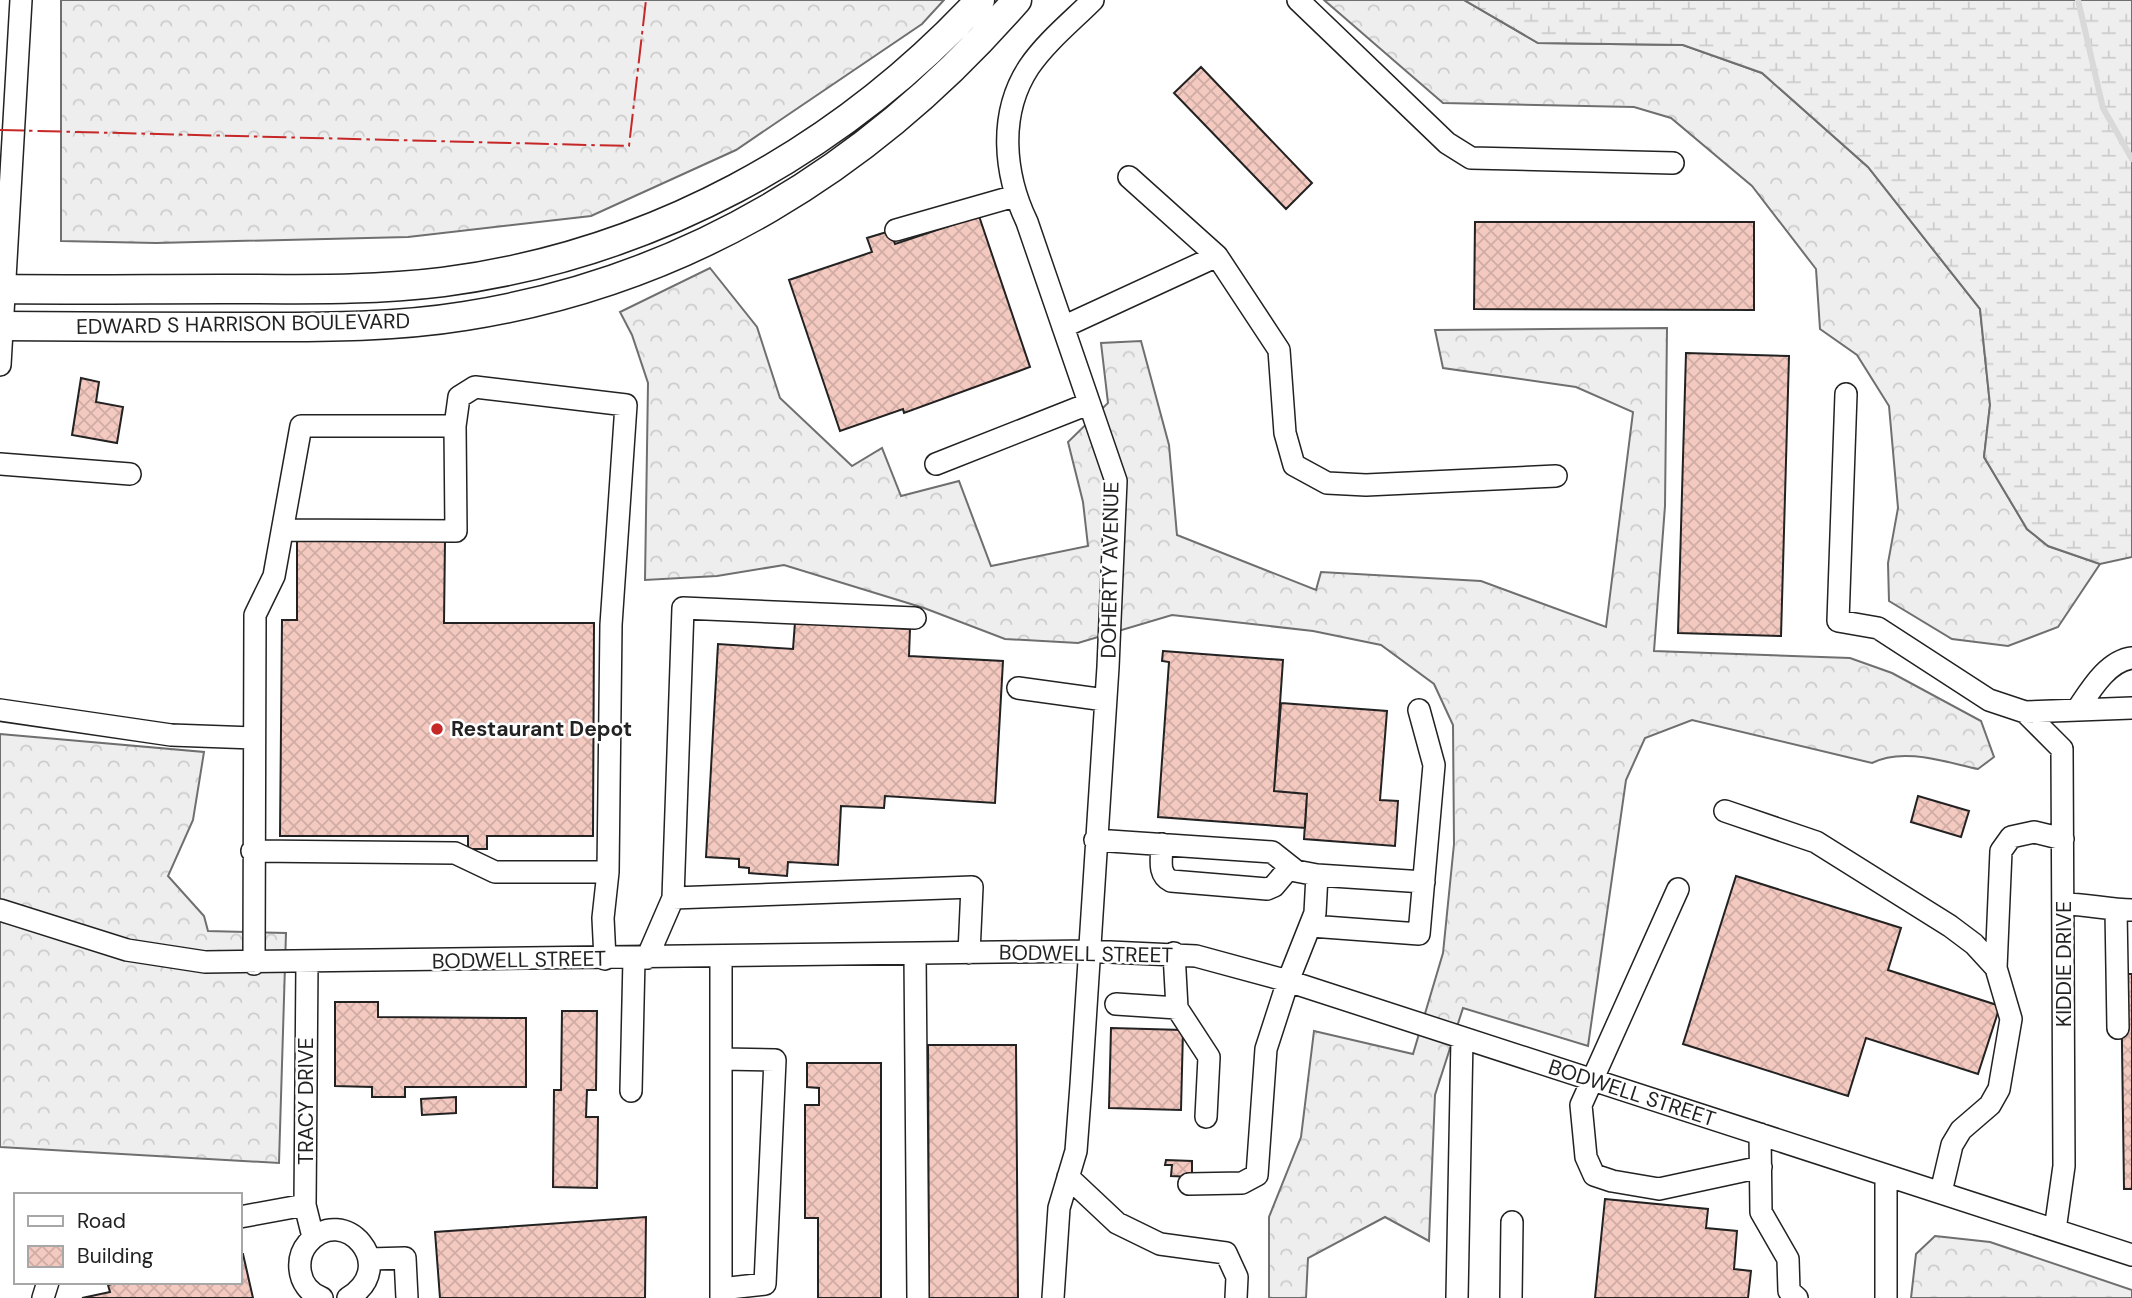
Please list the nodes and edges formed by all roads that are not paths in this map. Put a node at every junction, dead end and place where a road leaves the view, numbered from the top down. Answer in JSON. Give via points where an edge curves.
{"nodes":[{"id":1,"x":21,"y":0,"type":"edge"},
{"id":2,"x":980,"y":0,"type":"edge"},
{"id":3,"x":1017,"y":0,"type":"edge"},
{"id":4,"x":1093,"y":0,"type":"edge"},
{"id":5,"x":1298,"y":0,"type":"edge"},
{"id":6,"x":1673,"y":163,"type":"dead end"},
{"id":7,"x":1129,"y":177,"type":"dead end"},
{"id":8,"x":1015,"y":196,"type":"junction"},
{"id":9,"x":897,"y":230,"type":"dead end"},
{"id":10,"x":1217,"y":256,"type":"junction"},
{"id":11,"x":3,"y":289,"type":"edge"},
{"id":12,"x":2,"y":326,"type":"edge"},
{"id":13,"x":1063,"y":327,"type":"junction"},
{"id":14,"x":0,"y":365,"type":"edge"},
{"id":15,"x":1846,"y":394,"type":"dead end"},
{"id":16,"x":1088,"y":404,"type":"junction"},
{"id":17,"x":455,"y":426,"type":"junction"},
{"id":18,"x":0,"y":464,"type":"edge"},
{"id":19,"x":936,"y":464,"type":"dead end"},
{"id":20,"x":130,"y":474,"type":"dead end"},
{"id":21,"x":1556,"y":476,"type":"dead end"},
{"id":22,"x":283,"y":530,"type":"junction"},
{"id":23,"x":915,"y":618,"type":"dead end"},
{"id":24,"x":2132,"y":658,"type":"edge"},
{"id":25,"x":1018,"y":688,"type":"dead end"},
{"id":26,"x":1105,"y":700,"type":"junction"},
{"id":27,"x":2132,"y":708,"type":"edge"},
{"id":28,"x":0,"y":710,"type":"edge"},
{"id":29,"x":1419,"y":710,"type":"dead end"},
{"id":30,"x":2077,"y":710,"type":"junction"},
{"id":31,"x":2025,"y":712,"type":"junction"},
{"id":32,"x":254,"y":738,"type":"junction"},
{"id":33,"x":1725,"y":811,"type":"dead end"},
{"id":34,"x":2063,"y":839,"type":"junction"},
{"id":35,"x":1095,"y":840,"type":"junction"},
{"id":36,"x":1162,"y":844,"type":"junction"},
{"id":37,"x":252,"y":851,"type":"junction"},
{"id":38,"x":1290,"y":867,"type":"junction"},
{"id":39,"x":608,"y":872,"type":"junction"},
{"id":40,"x":1317,"y":875,"type":"junction"},
{"id":41,"x":1424,"y":882,"type":"junction"},
{"id":42,"x":1678,"y":889,"type":"dead end"},
{"id":43,"x":673,"y":898,"type":"junction"},
{"id":44,"x":2064,"y":904,"type":"junction"},
{"id":45,"x":0,"y":910,"type":"edge"},
{"id":46,"x":2124,"y":910,"type":"edge"},
{"id":47,"x":1311,"y":926,"type":"junction"},
{"id":48,"x":1088,"y":951,"type":"junction"},
{"id":49,"x":969,"y":953,"type":"junction"},
{"id":50,"x":1174,"y":953,"type":"junction"},
{"id":51,"x":915,"y":955,"type":"junction"},
{"id":52,"x":721,"y":957,"type":"junction"},
{"id":53,"x":605,"y":959,"type":"junction"},
{"id":54,"x":641,"y":959,"type":"junction"},
{"id":55,"x":307,"y":963,"type":"junction"},
{"id":56,"x":254,"y":964,"type":"junction"},
{"id":57,"x":1996,"y":968,"type":"junction"},
{"id":58,"x":1288,"y":981,"type":"junction"},
{"id":59,"x":1116,"y":1004,"type":"dead end"},
{"id":60,"x":1177,"y":1008,"type":"junction"},
{"id":61,"x":2118,"y":1028,"type":"dead end"},
{"id":62,"x":1462,"y":1038,"type":"junction"},
{"id":63,"x":722,"y":1059,"type":"junction"},
{"id":64,"x":1593,"y":1081,"type":"junction"},
{"id":65,"x":631,"y":1091,"type":"dead end"},
{"id":66,"x":1206,"y":1117,"type":"dead end"},
{"id":67,"x":1760,"y":1134,"type":"junction"},
{"id":68,"x":1761,"y":1167,"type":"junction"},
{"id":69,"x":1886,"y":1176,"type":"junction"},
{"id":70,"x":1068,"y":1177,"type":"junction"},
{"id":71,"x":1189,"y":1184,"type":"dead end"},
{"id":72,"x":1941,"y":1192,"type":"junction"},
{"id":73,"x":305,"y":1205,"type":"junction"},
{"id":74,"x":242,"y":1217,"type":"edge"},
{"id":75,"x":1512,"y":1222,"type":"dead end"},
{"id":76,"x":2054,"y":1230,"type":"junction"},
{"id":77,"x":313,"y":1237,"type":"junction"},
{"id":78,"x":2132,"y":1255,"type":"edge"},
{"id":79,"x":369,"y":1259,"type":"junction"},
{"id":80,"x":721,"y":1294,"type":"edge"},
{"id":81,"x":356,"y":1296,"type":"edge"},
{"id":82,"x":322,"y":1298,"type":"edge"},
{"id":83,"x":407,"y":1298,"type":"edge"},
{"id":84,"x":918,"y":1298,"type":"edge"},
{"id":85,"x":1053,"y":1298,"type":"edge"},
{"id":86,"x":1236,"y":1298,"type":"edge"},
{"id":87,"x":1458,"y":1298,"type":"edge"},
{"id":88,"x":1511,"y":1298,"type":"edge"},
{"id":89,"x":1797,"y":1298,"type":"edge"},
{"id":90,"x":1886,"y":1298,"type":"edge"}],
"edges":[{"from":1,"to":11,"type":"street"},
{"from":2,"to":11,"type":"main road","name":"EDWARD S HARRISON BOULEVARD","via":[[910,70],[799,153],[708,203],[578,254],[500,272],[373,288]]},
{"from":3,"to":12,"type":"main road","name":"EDWARD S HARRISON BOULEVARD","via":[[926,94],[836,167],[728,232],[597,285],[464,317],[393,324]]},
{"from":4,"to":8,"type":"street","name":"DOHERTY AVENUE","via":[[1030,66],[1014,96],[1007,135]]},
{"from":5,"to":6,"type":"street","via":[[1447,143],[1471,158]]},
{"from":7,"to":10,"type":"street"},
{"from":8,"to":9,"type":"street"},
{"from":8,"to":13,"type":"street","name":"DOHERTY AVENUE"},
{"from":10,"to":13,"type":"street"},
{"from":10,"to":21,"type":"street","via":[[1279,350],[1284,433],[1294,465],[1327,483],[1366,485]]},
{"from":11,"to":12,"type":"street"},
{"from":12,"to":14,"type":"street"},
{"from":13,"to":16,"type":"street","name":"DOHERTY AVENUE"},
{"from":15,"to":31,"type":"street","via":[[1838,621],[1878,628],[1989,700]]},
{"from":16,"to":19,"type":"street"},
{"from":16,"to":26,"type":"street","name":"DOHERTY AVENUE","via":[[1116,481]]},
{"from":17,"to":22,"type":"street","via":[[300,426]]},
{"from":17,"to":22,"type":"street","via":[[456,531]]},
{"from":17,"to":39,"type":"street","via":[[459,397],[475,387],[626,405],[611,625]]},
{"from":18,"to":20,"type":"street"},
{"from":22,"to":32,"type":"street","via":[[274,576],[255,615]]},
{"from":23,"to":43,"type":"street","via":[[683,608]]},
{"from":24,"to":30,"type":"street","via":[[2099,679]]},
{"from":25,"to":26,"type":"street"},
{"from":26,"to":35,"type":"street","name":"DOHERTY AVENUE"},
{"from":27,"to":30,"type":"street"},
{"from":28,"to":32,"type":"street","via":[[171,734]]},
{"from":29,"to":41,"type":"street","via":[[1434,765]]},
{"from":30,"to":31,"type":"street"},
{"from":31,"to":34,"type":"street","name":"KIDDIE DRIVE","via":[[2062,749]]},
{"from":32,"to":37,"type":"street"},
{"from":33,"to":57,"type":"street","via":[[1816,842],[1950,926]]},
{"from":34,"to":44,"type":"street","name":"KIDDIE DRIVE"},
{"from":34,"to":57,"type":"street","via":[[2035,832],[2011,837],[2001,850]]},
{"from":35,"to":36,"type":"street"},
{"from":35,"to":48,"type":"street","name":"DOHERTY AVENUE"},
{"from":36,"to":38,"type":"street","via":[[1272,852]]},
{"from":36,"to":38,"type":"street","via":[[1161,871],[1171,881],[1268,889]]},
{"from":37,"to":39,"type":"street","via":[[455,853],[495,872]]},
{"from":37,"to":56,"type":"street"},
{"from":38,"to":40,"type":"street"},
{"from":39,"to":53,"type":"street"},
{"from":40,"to":41,"type":"street"},
{"from":40,"to":47,"type":"street"},
{"from":41,"to":47,"type":"street","via":[[1419,934]]},
{"from":42,"to":64,"type":"street"},
{"from":43,"to":49,"type":"street","via":[[972,887]]},
{"from":43,"to":54,"type":"street"},
{"from":44,"to":46,"type":"street"},
{"from":44,"to":76,"type":"street","name":"KIDDIE DRIVE","via":[[2064,1166]]},
{"from":45,"to":56,"type":"street","name":"BODWELL STREET","via":[[127,950]]},
{"from":46,"to":61,"type":"street"},
{"from":47,"to":58,"type":"street"},
{"from":48,"to":49,"type":"street","name":"BODWELL STREET"},
{"from":48,"to":50,"type":"street","name":"BODWELL STREET"},
{"from":48,"to":70,"type":"street","name":"DOHERTY AVENUE","via":[[1076,1151]]},
{"from":49,"to":51,"type":"street","name":"BODWELL STREET"},
{"from":50,"to":58,"type":"street","name":"BODWELL STREET"},
{"from":50,"to":60,"type":"street"},
{"from":51,"to":52,"type":"street","name":"BODWELL STREET"},
{"from":51,"to":84,"type":"street"},
{"from":52,"to":54,"type":"street","name":"BODWELL STREET"},
{"from":52,"to":63,"type":"street"},
{"from":53,"to":54,"type":"street","name":"BODWELL STREET"},
{"from":53,"to":55,"type":"street","name":"BODWELL STREET"},
{"from":54,"to":65,"type":"street"},
{"from":55,"to":56,"type":"street","name":"BODWELL STREET"},
{"from":55,"to":73,"type":"street","name":"TRACY DRIVE"},
{"from":57,"to":72,"type":"street","via":[[2011,1019],[2000,1089],[1952,1145]]},
{"from":58,"to":62,"type":"street","name":"BODWELL STREET"},
{"from":58,"to":71,"type":"street","via":[[1266,1049],[1256,1175],[1242,1183]]},
{"from":59,"to":60,"type":"street"},
{"from":60,"to":66,"type":"street","via":[[1209,1057]]},
{"from":62,"to":64,"type":"street","name":"BODWELL STREET"},
{"from":62,"to":87,"type":"street"},
{"from":63,"to":80,"type":"street"},
{"from":63,"to":80,"type":"street","via":[[775,1060],[765,1284]]},
{"from":64,"to":67,"type":"street","name":"BODWELL STREET"},
{"from":64,"to":68,"type":"street","via":[[1581,1105],[1586,1157],[1594,1175],[1659,1189]]},
{"from":67,"to":68,"type":"street"},
{"from":67,"to":69,"type":"street","name":"BODWELL STREET"},
{"from":68,"to":89,"type":"street","via":[[1761,1212],[1788,1259],[1789,1291]]},
{"from":69,"to":72,"type":"street","name":"BODWELL STREET"},
{"from":69,"to":90,"type":"street"},
{"from":70,"to":85,"type":"street","name":"DOHERTY AVENUE","via":[[1059,1208]]},
{"from":70,"to":86,"type":"street","via":[[1117,1223],[1160,1244],[1226,1253],[1237,1278]]},
{"from":72,"to":76,"type":"street","name":"BODWELL STREET"},
{"from":73,"to":74,"type":"street"},
{"from":73,"to":77,"type":"street","name":"TRACY DRIVE"},
{"from":75,"to":88,"type":"street"},
{"from":76,"to":78,"type":"street","name":"BODWELL STREET"},
{"from":77,"to":79,"type":"street","via":[[336,1230],[348,1233],[365,1248]]},
{"from":77,"to":82,"type":"street","via":[[300,1256],[299,1268],[308,1289]]},
{"from":79,"to":81,"type":"street","via":[[366,1282]]},
{"from":79,"to":83,"type":"street","via":[[405,1258]]}]}
